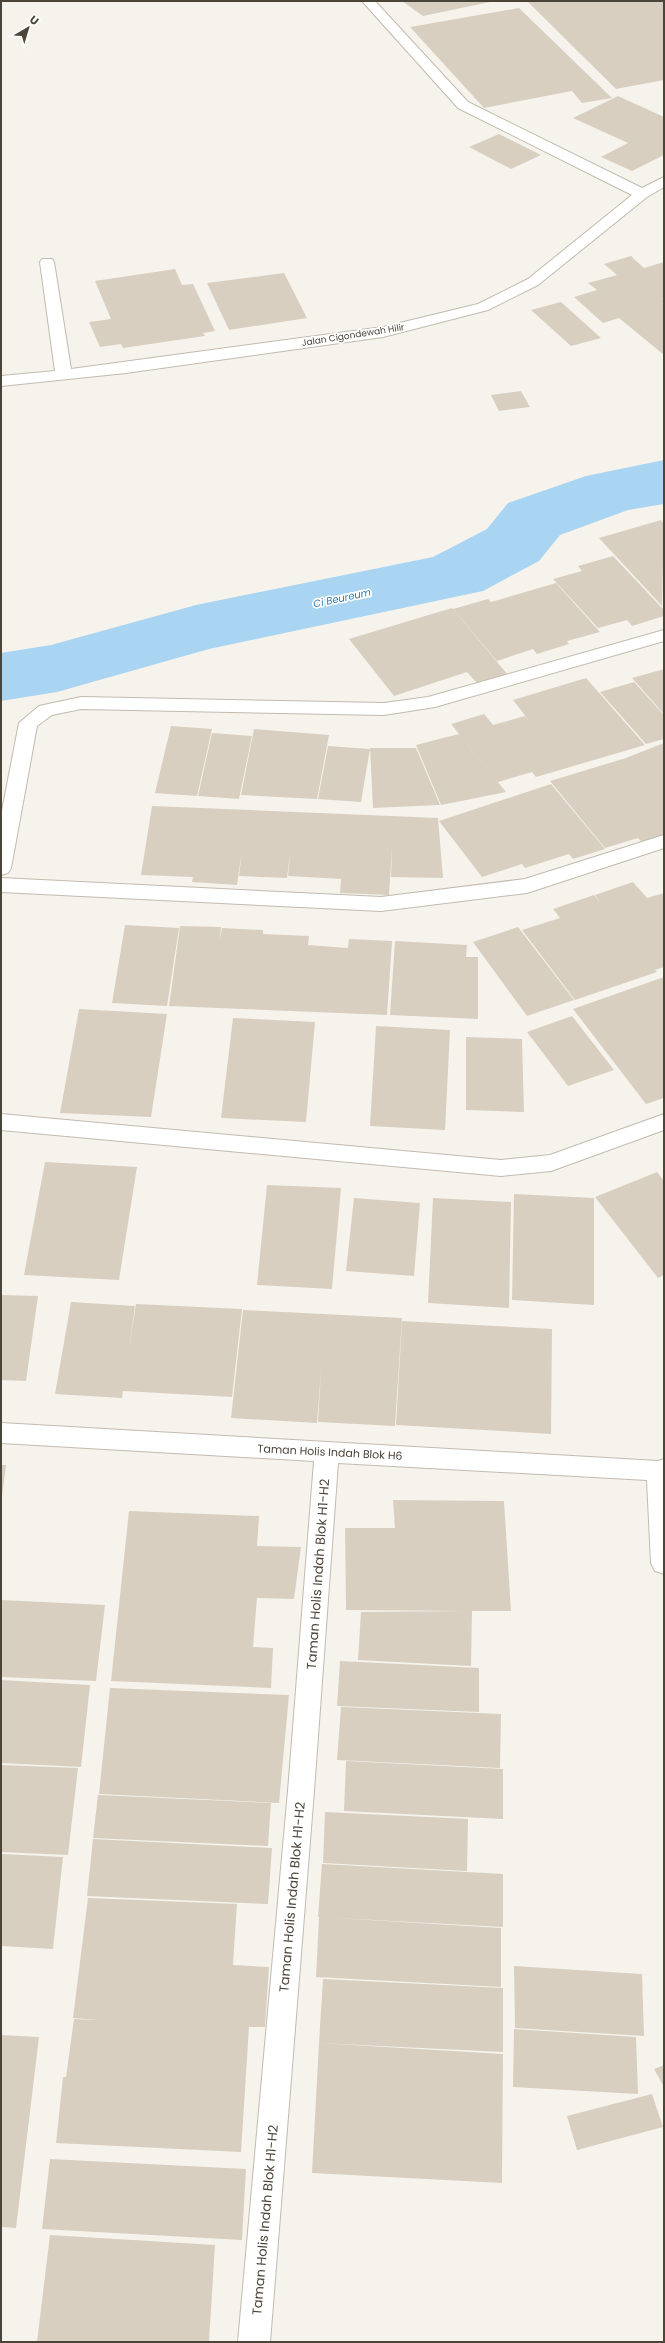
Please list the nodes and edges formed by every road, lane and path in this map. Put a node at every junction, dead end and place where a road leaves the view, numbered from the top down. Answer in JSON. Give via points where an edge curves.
{"nodes":[{"id":1,"x":368,"y":1,"type":"edge"},
{"id":2,"x":664,"y":182,"type":"edge"},
{"id":3,"x":642,"y":194,"type":"junction"},
{"id":4,"x":47,"y":262,"type":"dead end"},
{"id":5,"x":64,"y":375,"type":"junction"},
{"id":6,"x":1,"y":381,"type":"edge"},
{"id":7,"x":664,"y":635,"type":"edge"},
{"id":8,"x":664,"y":841,"type":"edge"},
{"id":9,"x":1,"y":868,"type":"edge"},
{"id":10,"x":1,"y":885,"type":"edge"},
{"id":11,"x":1,"y":1122,"type":"edge"},
{"id":12,"x":664,"y":1122,"type":"edge"},
{"id":13,"x":1,"y":1433,"type":"edge"},
{"id":14,"x":327,"y":1452,"type":"junction"},
{"id":15,"x":661,"y":1470,"type":"edge"},
{"id":16,"x":664,"y":1563,"type":"edge"},
{"id":17,"x":254,"y":2342,"type":"edge"}],
"edges":[{"from":1,"to":3,"type":"street","via":[[463,104]]},
{"from":2,"to":3,"type":"street","name":"Jalan Cigondewah Hilir"},
{"from":3,"to":5,"type":"street","name":"Jalan Cigondewah Hilir","via":[[533,282],[483,308],[383,332]]},
{"from":4,"to":5,"type":"street"},
{"from":5,"to":6,"type":"street","name":"Jalan Cigondewah Hilir"},
{"from":7,"to":9,"type":"street","via":[[429,703],[384,710],[81,703],[46,710],[28,723]]},
{"from":8,"to":10,"type":"street","via":[[527,886],[381,904]]},
{"from":11,"to":12,"type":"street","via":[[501,1168],[550,1163]]},
{"from":13,"to":14,"type":"street","name":"Taman Holis Indah Blok H6"},
{"from":14,"to":15,"type":"street","name":"Taman Holis Indah Blok H6"},
{"from":14,"to":17,"type":"street","name":"Taman Holis Indah Blok H1-H2"},
{"from":15,"to":16,"type":"street"}]}
